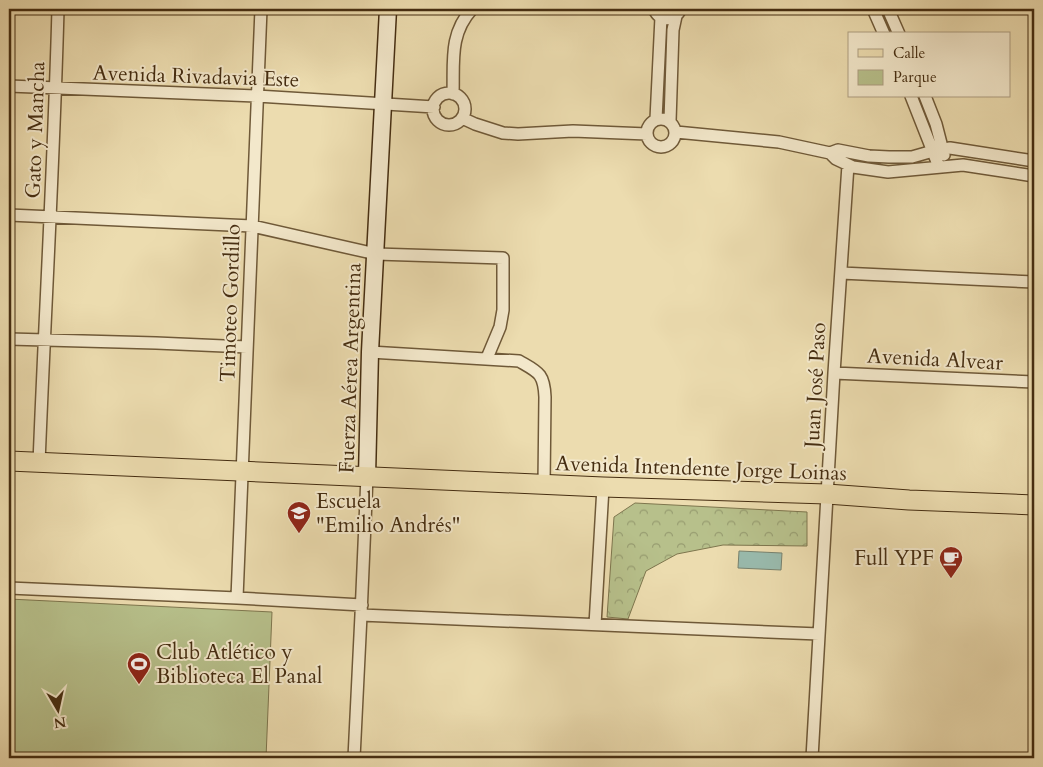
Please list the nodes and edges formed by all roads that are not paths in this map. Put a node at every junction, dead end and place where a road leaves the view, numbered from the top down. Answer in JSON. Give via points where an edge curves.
{"nodes":[{"id":1,"x":58,"y":9,"type":"edge"},
{"id":2,"x":261,"y":9,"type":"edge"},
{"id":3,"x":388,"y":9,"type":"edge"},
{"id":4,"x":472,"y":9,"type":"edge"},
{"id":5,"x":873,"y":9,"type":"edge"},
{"id":6,"x":888,"y":9,"type":"edge"},
{"id":7,"x":657,"y":13,"type":"edge"},
{"id":8,"x":678,"y":13,"type":"edge"},
{"id":9,"x":883,"y":32,"type":"edge"},
{"id":10,"x":898,"y":32,"type":"edge"},
{"id":11,"x":9,"y":86,"type":"edge"},
{"id":12,"x":56,"y":88,"type":"junction"},
{"id":13,"x":453,"y":94,"type":"junction"},
{"id":14,"x":257,"y":96,"type":"junction"},
{"id":15,"x":912,"y":98,"type":"edge"},
{"id":16,"x":926,"y":98,"type":"edge"},
{"id":17,"x":382,"y":103,"type":"junction"},
{"id":18,"x":434,"y":106,"type":"junction"},
{"id":19,"x":462,"y":118,"type":"junction"},
{"id":20,"x":656,"y":119,"type":"junction"},
{"id":21,"x":670,"y":121,"type":"junction"},
{"id":22,"x":676,"y":132,"type":"junction"},
{"id":23,"x":647,"y":134,"type":"junction"},
{"id":24,"x":938,"y":150,"type":"junction"},
{"id":25,"x":830,"y":153,"type":"junction"},
{"id":26,"x":1034,"y":162,"type":"edge"},
{"id":27,"x":848,"y":164,"type":"junction"},
{"id":28,"x":943,"y":167,"type":"junction"},
{"id":29,"x":1034,"y":176,"type":"edge"},
{"id":30,"x":9,"y":215,"type":"edge"},
{"id":31,"x":51,"y":217,"type":"junction"},
{"id":32,"x":252,"y":226,"type":"junction"},
{"id":33,"x":376,"y":254,"type":"junction"},
{"id":34,"x":841,"y":273,"type":"junction"},
{"id":35,"x":1034,"y":282,"type":"edge"},
{"id":36,"x":9,"y":339,"type":"edge"},
{"id":37,"x":44,"y":340,"type":"junction"},
{"id":38,"x":247,"y":347,"type":"junction"},
{"id":39,"x":370,"y":352,"type":"junction"},
{"id":40,"x":486,"y":358,"type":"junction"},
{"id":41,"x":834,"y":373,"type":"junction"},
{"id":42,"x":1034,"y":382,"type":"edge"},
{"id":43,"x":9,"y":461,"type":"edge"},
{"id":44,"x":39,"y":463,"type":"junction"},
{"id":45,"x":242,"y":471,"type":"junction"},
{"id":46,"x":367,"y":476,"type":"junction"},
{"id":47,"x":544,"y":484,"type":"junction"},
{"id":48,"x":603,"y":487,"type":"junction"},
{"id":49,"x":828,"y":494,"type":"junction"},
{"id":50,"x":1034,"y":505,"type":"edge"},
{"id":51,"x":9,"y":588,"type":"edge"},
{"id":52,"x":237,"y":598,"type":"junction"},
{"id":53,"x":362,"y":610,"type":"junction"},
{"id":54,"x":595,"y":624,"type":"junction"},
{"id":55,"x":819,"y":634,"type":"junction"},
{"id":56,"x":354,"y":758,"type":"edge"},
{"id":57,"x":812,"y":758,"type":"edge"}],
"edges":[{"from":1,"to":12,"type":"street","name":"Gato y Mancha"},
{"from":2,"to":14,"type":"street","name":"Timoteo Gordillo"},
{"from":3,"to":17,"type":"street","name":"Fuerza Aérea Argentina"},
{"from":4,"to":13,"type":"street","via":[[458,28],[455,41]]},
{"from":5,"to":9,"type":"street"},
{"from":6,"to":10,"type":"street"},
{"from":7,"to":8,"type":"street","via":[[666,19]]},
{"from":7,"to":20,"type":"street"},
{"from":8,"to":21,"type":"street","via":[[673,30]]},
{"from":11,"to":12,"type":"street","name":"Avenida Rivadavia Este"},
{"from":12,"to":14,"type":"street","name":"Avenida Rivadavia Este"},
{"from":12,"to":31,"type":"street","name":"Gato y Mancha"},
{"from":13,"to":18,"type":"street","via":[[438,98]]},
{"from":13,"to":19,"type":"street","via":[[464,103]]},
{"from":14,"to":17,"type":"street","name":"Avenida Rivadavia Este"},
{"from":14,"to":32,"type":"street","name":"Timoteo Gordillo"},
{"from":15,"to":24,"type":"street"},
{"from":16,"to":24,"type":"street","via":[[936,124]]},
{"from":17,"to":18,"type":"street","name":"Avenida Rivadavia Este"},
{"from":17,"to":33,"type":"street","name":"Fuerza Aérea Argentina"},
{"from":18,"to":19,"type":"street","via":[[436,117],[444,124],[454,124]]},
{"from":19,"to":23,"type":"street","via":[[503,133]]},
{"from":20,"to":21,"type":"street"},
{"from":20,"to":23,"type":"street","via":[[649,125]]},
{"from":21,"to":22,"type":"street"},
{"from":22,"to":23,"type":"street","via":[[673,142],[665,147],[655,146]]},
{"from":22,"to":25,"type":"street","via":[[779,142]]},
{"from":24,"to":25,"type":"street","via":[[912,157],[869,156],[838,150]]},
{"from":24,"to":26,"type":"street","via":[[950,148]]},
{"from":24,"to":28,"type":"street"},
{"from":25,"to":27,"type":"street"},
{"from":27,"to":28,"type":"street","via":[[888,172]]},
{"from":27,"to":34,"type":"street","name":"Juan José Paso"},
{"from":28,"to":29,"type":"street","via":[[963,165]]},
{"from":30,"to":31,"type":"street"},
{"from":31,"to":32,"type":"street"},
{"from":31,"to":37,"type":"street","name":"Gato y Mancha"},
{"from":32,"to":33,"type":"street"},
{"from":32,"to":38,"type":"street","name":"Timoteo Gordillo"},
{"from":33,"to":39,"type":"street","name":"Fuerza Aérea Argentina"},
{"from":33,"to":40,"type":"street","via":[[503,258],[504,310]]},
{"from":34,"to":35,"type":"street"},
{"from":34,"to":41,"type":"street","name":"Juan José Paso"},
{"from":36,"to":37,"type":"street"},
{"from":37,"to":38,"type":"street"},
{"from":37,"to":44,"type":"street","name":"Gato y Mancha"},
{"from":38,"to":45,"type":"street","name":"Timoteo Gordillo"},
{"from":39,"to":40,"type":"street"},
{"from":39,"to":46,"type":"street","name":"Fuerza Aérea Argentina"},
{"from":40,"to":47,"type":"street","via":[[519,361],[538,372],[544,384]]},
{"from":41,"to":42,"type":"street","name":"Avenida Alvear"},
{"from":41,"to":49,"type":"street","name":"Juan José Paso"},
{"from":43,"to":44,"type":"main road","name":"Avenida Intendente Jorge Loinas"},
{"from":44,"to":45,"type":"main road","name":"Avenida Intendente Jorge Loinas"},
{"from":45,"to":46,"type":"main road","name":"Avenida Intendente Jorge Loinas"},
{"from":45,"to":52,"type":"street","name":"Timoteo Gordillo"},
{"from":46,"to":47,"type":"main road","name":"Avenida Intendente Jorge Loinas"},
{"from":46,"to":53,"type":"street","name":"Fuerza Aérea Argentina"},
{"from":47,"to":48,"type":"main road","name":"Avenida Intendente Jorge Loinas"},
{"from":48,"to":49,"type":"main road","name":"Avenida Intendente Jorge Loinas"},
{"from":48,"to":54,"type":"street"},
{"from":49,"to":50,"type":"main road","name":"Avenida Intendente Jorge Loinas"},
{"from":49,"to":55,"type":"street","name":"Juan José Paso"},
{"from":51,"to":52,"type":"street"},
{"from":52,"to":53,"type":"street"},
{"from":53,"to":54,"type":"street"},
{"from":53,"to":56,"type":"street","name":"Fuerza Aérea Argentina"},
{"from":54,"to":55,"type":"street"},
{"from":55,"to":57,"type":"street","name":"Juan José Paso"}]}
